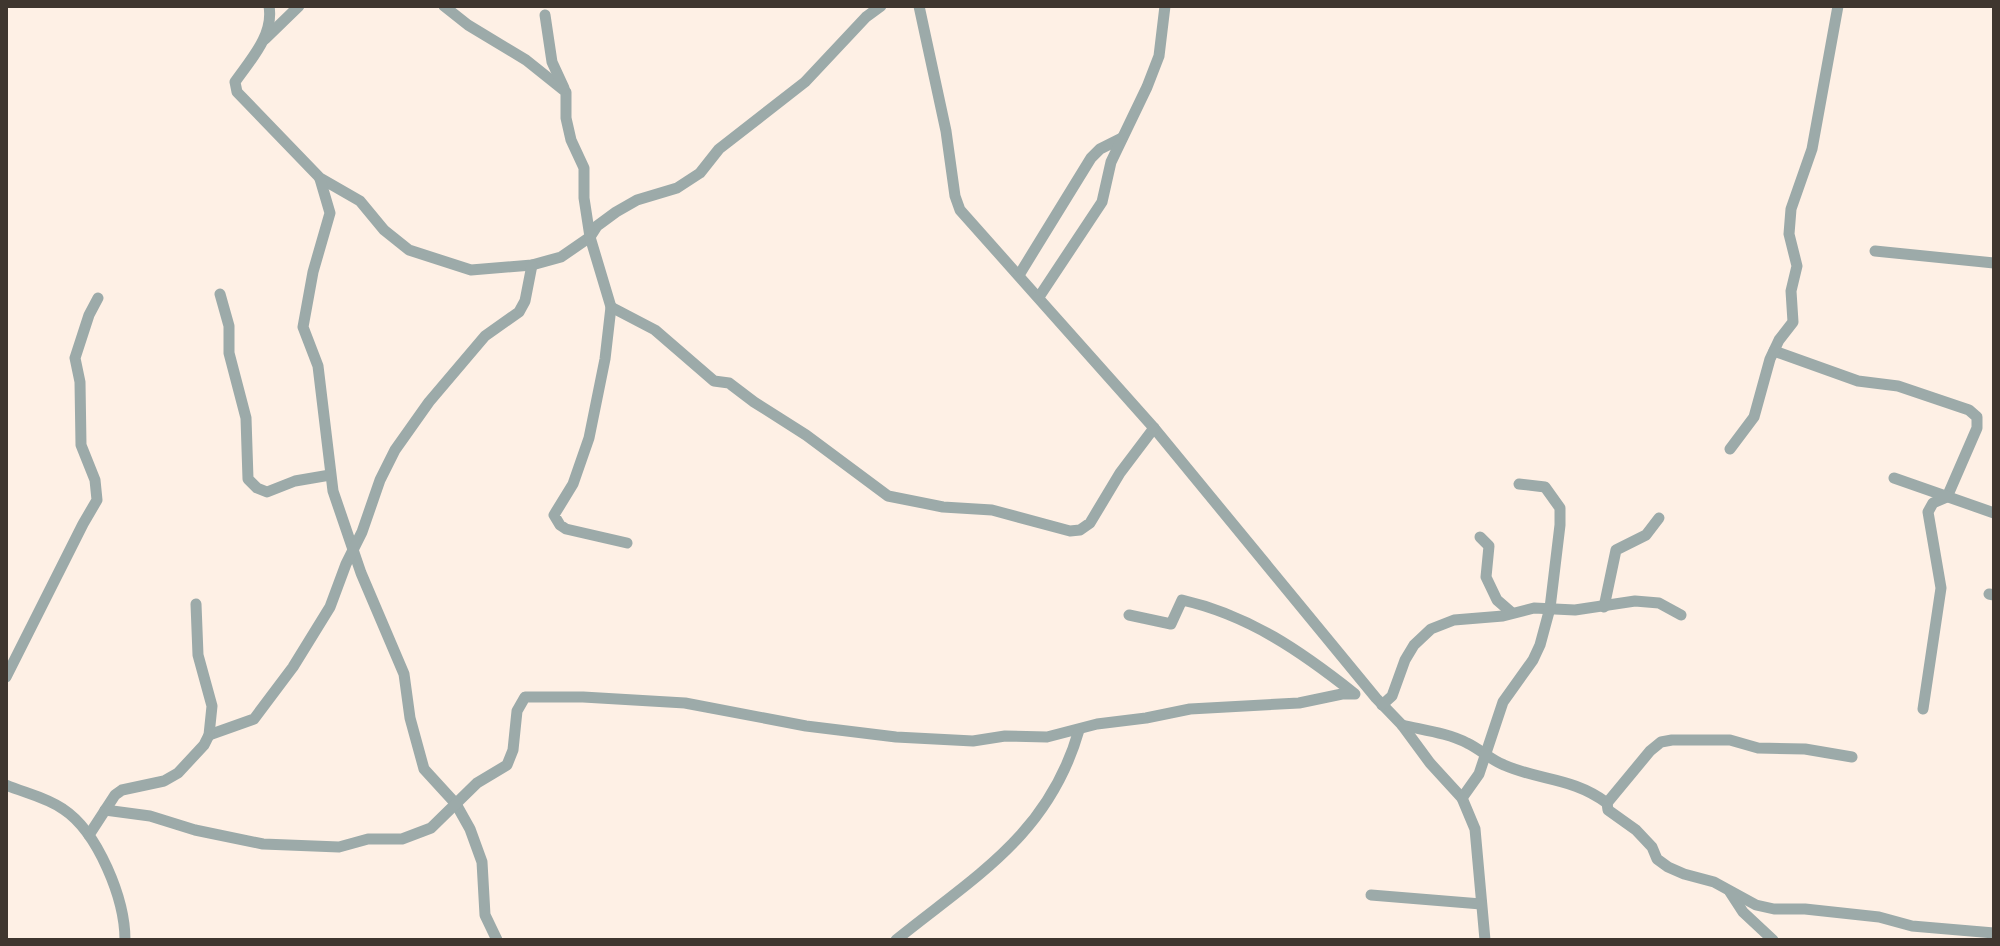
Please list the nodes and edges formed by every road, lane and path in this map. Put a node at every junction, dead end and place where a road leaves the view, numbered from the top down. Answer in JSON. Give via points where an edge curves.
{"nodes":[{"id":1,"x":269,"y":6,"type":"edge"},
{"id":2,"x":299,"y":6,"type":"edge"},
{"id":3,"x":444,"y":6,"type":"edge"},
{"id":4,"x":881,"y":6,"type":"edge"},
{"id":5,"x":919,"y":6,"type":"edge"},
{"id":6,"x":1165,"y":6,"type":"edge"},
{"id":7,"x":1838,"y":6,"type":"edge"},
{"id":8,"x":545,"y":15,"type":"dead end"},
{"id":9,"x":263,"y":41,"type":"junction"},
{"id":10,"x":566,"y":92,"type":"junction"},
{"id":11,"x":1122,"y":138,"type":"junction"},
{"id":12,"x":320,"y":178,"type":"junction"},
{"id":13,"x":590,"y":237,"type":"junction"},
{"id":14,"x":1875,"y":251,"type":"dead end"},
{"id":15,"x":1994,"y":263,"type":"edge"},
{"id":16,"x":532,"y":265,"type":"junction"},
{"id":17,"x":1019,"y":275,"type":"junction"},
{"id":18,"x":220,"y":294,"type":"dead end"},
{"id":19,"x":1039,"y":297,"type":"junction"},
{"id":20,"x":98,"y":298,"type":"dead end"},
{"id":21,"x":611,"y":307,"type":"junction"},
{"id":22,"x":1774,"y":351,"type":"junction"},
{"id":23,"x":1154,"y":428,"type":"junction"},
{"id":24,"x":1730,"y":449,"type":"dead end"},
{"id":25,"x":330,"y":475,"type":"junction"},
{"id":26,"x":1894,"y":478,"type":"dead end"},
{"id":27,"x":1519,"y":484,"type":"dead end"},
{"id":28,"x":1947,"y":497,"type":"junction"},
{"id":29,"x":1994,"y":513,"type":"edge"},
{"id":30,"x":1659,"y":518,"type":"dead end"},
{"id":31,"x":1480,"y":537,"type":"dead end"},
{"id":32,"x":627,"y":543,"type":"dead end"},
{"id":33,"x":354,"y":549,"type":"junction"},
{"id":34,"x":196,"y":604,"type":"dead end"},
{"id":35,"x":1604,"y":607,"type":"junction"},
{"id":36,"x":1550,"y":608,"type":"junction"},
{"id":37,"x":1512,"y":613,"type":"junction"},
{"id":38,"x":1129,"y":615,"type":"dead end"},
{"id":39,"x":1681,"y":615,"type":"dead end"},
{"id":40,"x":6,"y":677,"type":"edge"},
{"id":41,"x":1355,"y":694,"type":"junction"},
{"id":42,"x":1379,"y":701,"type":"junction"},
{"id":43,"x":1923,"y":709,"type":"dead end"},
{"id":44,"x":1402,"y":725,"type":"junction"},
{"id":45,"x":1079,"y":730,"type":"junction"},
{"id":46,"x":209,"y":735,"type":"junction"},
{"id":47,"x":1485,"y":755,"type":"junction"},
{"id":48,"x":1852,"y":757,"type":"dead end"},
{"id":49,"x":1501,"y":765,"type":"junction"},
{"id":50,"x":1479,"y":774,"type":"junction"},
{"id":51,"x":6,"y":785,"type":"edge"},
{"id":52,"x":1462,"y":798,"type":"junction"},
{"id":53,"x":1607,"y":803,"type":"junction"},
{"id":54,"x":456,"y":804,"type":"junction"},
{"id":55,"x":105,"y":810,"type":"junction"},
{"id":56,"x":89,"y":835,"type":"junction"},
{"id":57,"x":1729,"y":892,"type":"junction"},
{"id":58,"x":1371,"y":895,"type":"dead end"},
{"id":59,"x":1481,"y":904,"type":"junction"},
{"id":60,"x":1994,"y":933,"type":"edge"},
{"id":61,"x":1946,"y":934,"type":"edge"},
{"id":62,"x":125,"y":940,"type":"edge"},
{"id":63,"x":497,"y":940,"type":"edge"},
{"id":64,"x":896,"y":940,"type":"edge"},
{"id":65,"x":1485,"y":940,"type":"edge"},
{"id":66,"x":1773,"y":940,"type":"edge"}],
"edges":[{"from":1,"to":9,"type":"street"},
{"from":2,"to":9,"type":"street"},
{"from":3,"to":10,"type":"street"},
{"from":4,"to":13,"type":"street","via":[[805,82],[719,149],[700,173],[616,212]]},
{"from":5,"to":17,"type":"street","via":[[955,196],[971,225]]},
{"from":6,"to":11,"type":"street","via":[[1159,56]]},
{"from":7,"to":22,"type":"street","via":[[1812,149],[1791,209],[1789,234],[1797,266],[1791,291],[1793,322]]},
{"from":8,"to":10,"type":"street","via":[[552,62]]},
{"from":9,"to":12,"type":"street","via":[[235,89]]},
{"from":10,"to":13,"type":"street","via":[[571,140],[584,168]]},
{"from":11,"to":17,"type":"street","via":[[1091,158]]},
{"from":11,"to":19,"type":"street","via":[[1102,202]]},
{"from":12,"to":16,"type":"street","via":[[360,201],[409,250],[471,270]]},
{"from":12,"to":25,"type":"street","via":[[330,213],[303,327],[318,366]]},
{"from":13,"to":16,"type":"street","via":[[561,257]]},
{"from":13,"to":21,"type":"street"},
{"from":14,"to":15,"type":"street"},
{"from":16,"to":33,"type":"street","via":[[519,312],[485,336],[395,450]]},
{"from":17,"to":19,"type":"street"},
{"from":18,"to":25,"type":"street","via":[[246,418],[248,479],[267,492]]},
{"from":19,"to":23,"type":"street"},
{"from":20,"to":40,"type":"street","via":[[75,358],[81,445],[97,500]]},
{"from":21,"to":23,"type":"street","via":[[655,330],[714,381],[729,383],[888,496],[992,510],[1080,530]]},
{"from":21,"to":32,"type":"street","via":[[589,438],[573,484],[554,515],[566,529]]},
{"from":22,"to":24,"type":"street","via":[[1754,417]]},
{"from":22,"to":28,"type":"street","via":[[1858,381],[1898,386],[1969,410],[1977,417],[1977,428]]},
{"from":23,"to":42,"type":"street"},
{"from":25,"to":33,"type":"street"},
{"from":26,"to":28,"type":"street"},
{"from":27,"to":36,"type":"street","via":[[1545,487],[1560,508]]},
{"from":28,"to":29,"type":"street"},
{"from":28,"to":43,"type":"street","via":[[1928,512],[1941,588]]},
{"from":30,"to":35,"type":"street","via":[[1646,535],[1616,550]]},
{"from":31,"to":37,"type":"street","via":[[1489,546],[1486,577],[1497,600]]},
{"from":33,"to":46,"type":"street","via":[[330,607],[254,719]]},
{"from":33,"to":54,"type":"street","via":[[404,674],[424,769]]},
{"from":34,"to":46,"type":"street","via":[[198,655],[212,706]]},
{"from":35,"to":36,"type":"street"},
{"from":35,"to":39,"type":"street","via":[[1659,603]]},
{"from":36,"to":37,"type":"street"},
{"from":36,"to":47,"type":"street","via":[[1540,645],[1503,702]]},
{"from":37,"to":42,"type":"street","via":[[1454,620],[1431,629],[1405,660],[1392,696]]},
{"from":38,"to":41,"type":"street","via":[[1171,624],[1182,600],[1203,605],[1274,634]]},
{"from":41,"to":42,"type":"street"},
{"from":41,"to":45,"type":"street","via":[[1190,709]]},
{"from":42,"to":44,"type":"street"},
{"from":44,"to":47,"type":"street","via":[[1468,743]]},
{"from":44,"to":52,"type":"street"},
{"from":45,"to":54,"type":"street","via":[[1047,737],[955,741],[806,726],[685,703],[525,697],[517,711],[507,765]]},
{"from":45,"to":64,"type":"street","via":[[1060,779],[1021,835],[986,871]]},
{"from":46,"to":55,"type":"street","via":[[178,773],[122,790]]},
{"from":47,"to":49,"type":"street"},
{"from":47,"to":50,"type":"street"},
{"from":48,"to":53,"type":"street","via":[[1758,748],[1730,740],[1661,742]]},
{"from":49,"to":50,"type":"street"},
{"from":49,"to":53,"type":"street","via":[[1581,787]]},
{"from":50,"to":52,"type":"street"},
{"from":51,"to":56,"type":"street","via":[[63,808]]},
{"from":52,"to":59,"type":"street","via":[[1475,829]]},
{"from":53,"to":57,"type":"street","via":[[1608,810],[1652,847],[1657,859]]},
{"from":54,"to":55,"type":"street","via":[[431,828],[413,836],[339,847],[255,843]]},
{"from":54,"to":63,"type":"street","via":[[482,862],[485,915]]},
{"from":55,"to":56,"type":"street"},
{"from":56,"to":62,"type":"street","via":[[121,902]]},
{"from":57,"to":61,"type":"street","via":[[1764,907],[1879,917]]},
{"from":57,"to":66,"type":"street"},
{"from":58,"to":59,"type":"street"},
{"from":59,"to":65,"type":"street"},
{"from":60,"to":61,"type":"street"}]}
